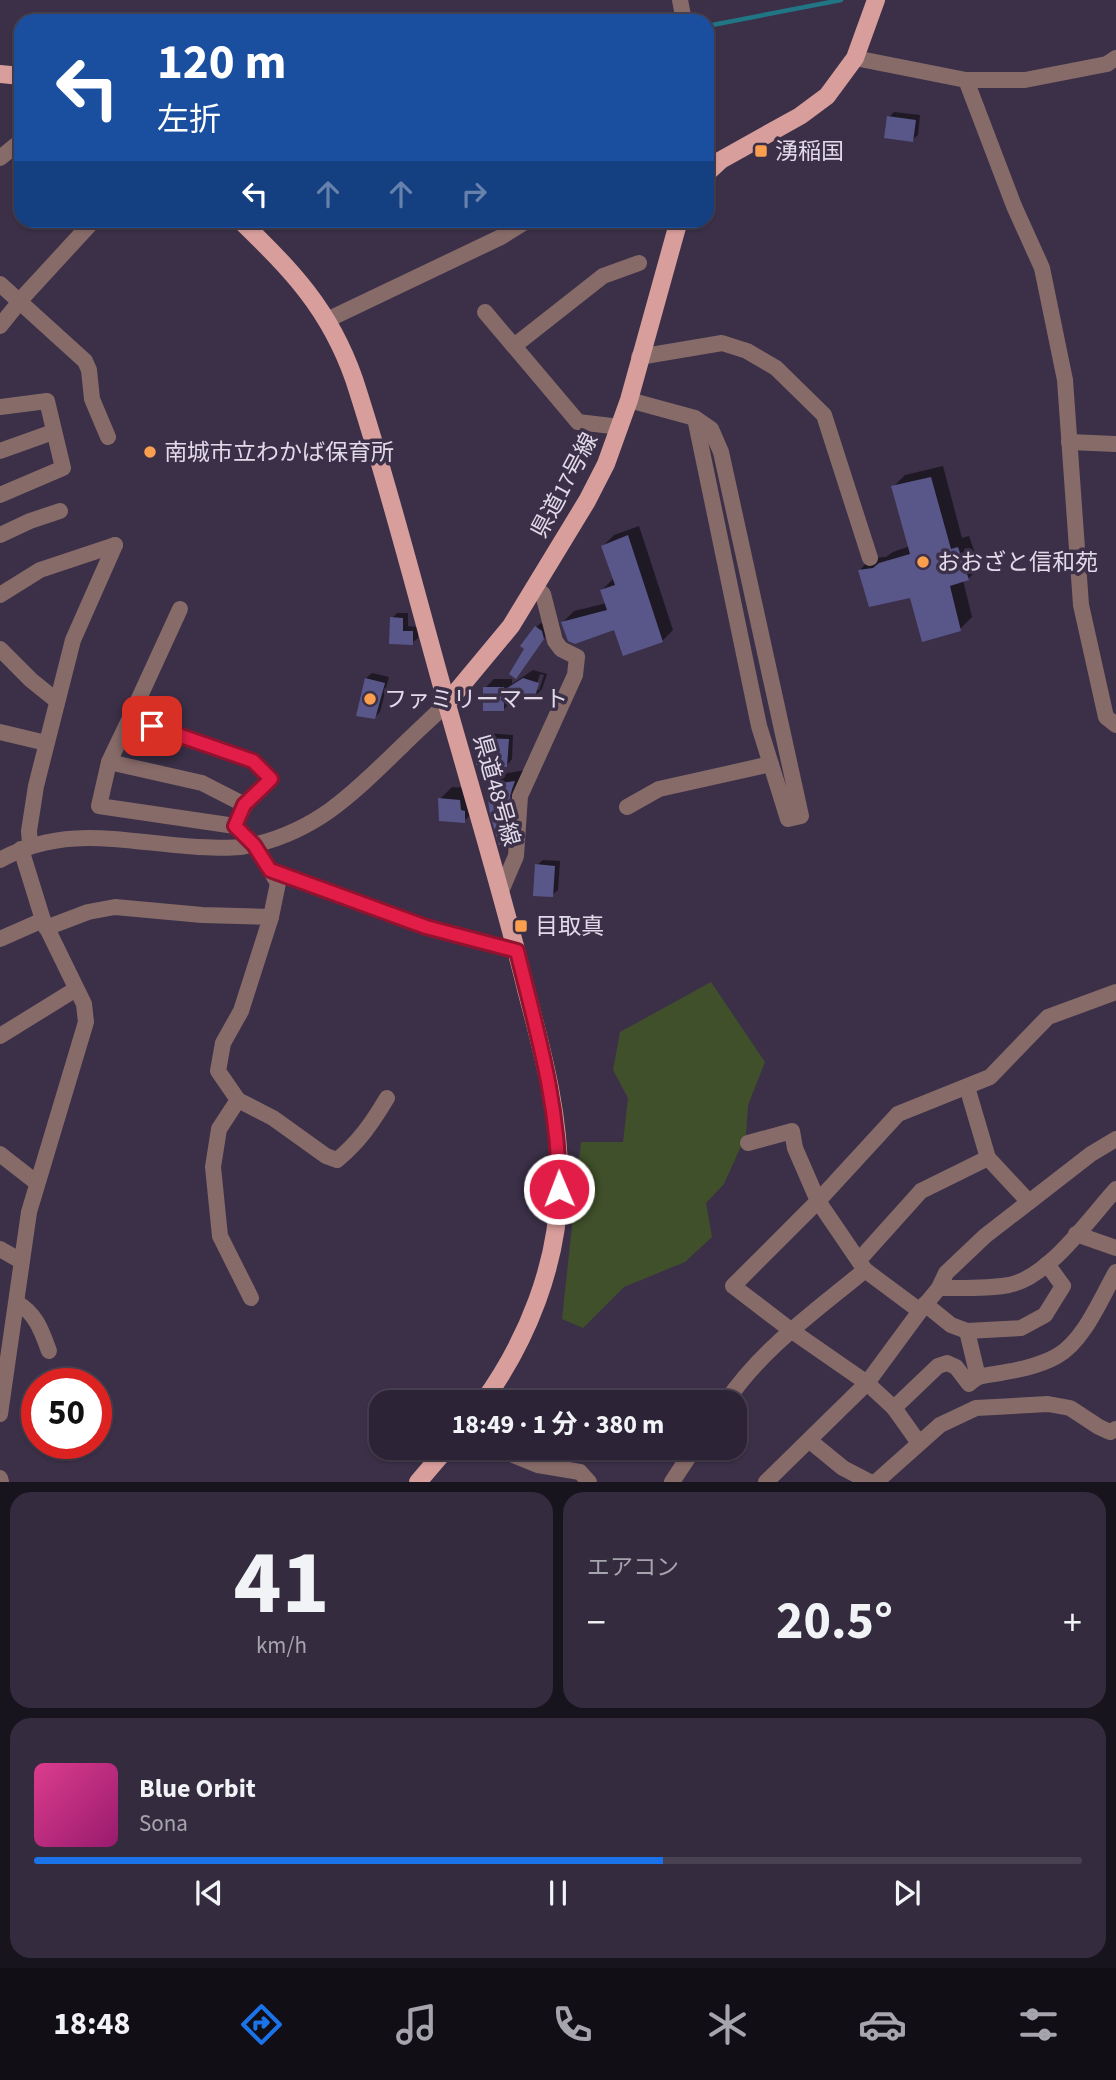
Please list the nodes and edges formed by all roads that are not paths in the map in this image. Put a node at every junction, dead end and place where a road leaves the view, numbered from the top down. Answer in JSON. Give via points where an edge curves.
{"nodes":[{"id":1,"x":876,"y":0,"type":"edge"},
{"id":2,"x":855,"y":58,"type":"junction"},
{"id":3,"x":1116,"y":58,"type":"edge"},
{"id":4,"x":966,"y":80,"type":"junction"},
{"id":5,"x":14,"y":147,"type":"edge"},
{"id":6,"x":0,"y":158,"type":"edge"},
{"id":7,"x":714,"y":166,"type":"edge"},
{"id":8,"x":87,"y":228,"type":"edge"},
{"id":9,"x":248,"y":228,"type":"edge"},
{"id":10,"x":515,"y":228,"type":"edge"},
{"id":11,"x":677,"y":228,"type":"edge"},
{"id":12,"x":639,"y":263,"type":"dead end"},
{"id":13,"x":0,"y":284,"type":"edge"},
{"id":14,"x":20,"y":300,"type":"junction"},
{"id":15,"x":485,"y":312,"type":"dead end"},
{"id":16,"x":327,"y":320,"type":"junction"},
{"id":17,"x":0,"y":326,"type":"edge"},
{"id":18,"x":514,"y":346,"type":"junction"},
{"id":19,"x":639,"y":357,"type":"junction"},
{"id":20,"x":629,"y":400,"type":"junction"},
{"id":21,"x":0,"y":407,"type":"edge"},
{"id":22,"x":695,"y":418,"type":"junction"},
{"id":23,"x":620,"y":427,"type":"junction"},
{"id":24,"x":53,"y":432,"type":"junction"},
{"id":25,"x":108,"y":437,"type":"dead end"},
{"id":26,"x":1069,"y":442,"type":"junction"},
{"id":27,"x":1116,"y":444,"type":"edge"},
{"id":28,"x":0,"y":451,"type":"edge"},
{"id":29,"x":0,"y":495,"type":"edge"},
{"id":30,"x":60,"y":511,"type":"dead end"},
{"id":31,"x":0,"y":535,"type":"edge"},
{"id":32,"x":870,"y":558,"type":"dead end"},
{"id":33,"x":534,"y":588,"type":"junction"},
{"id":34,"x":0,"y":595,"type":"edge"},
{"id":35,"x":180,"y":609,"type":"dead end"},
{"id":36,"x":0,"y":649,"type":"edge"},
{"id":37,"x":57,"y":701,"type":"junction"},
{"id":38,"x":447,"y":703,"type":"junction"},
{"id":39,"x":130,"y":718,"type":"junction"},
{"id":40,"x":1116,"y":725,"type":"edge"},
{"id":41,"x":0,"y":732,"type":"edge"},
{"id":42,"x":46,"y":743,"type":"junction"},
{"id":43,"x":109,"y":762,"type":"junction"},
{"id":44,"x":771,"y":764,"type":"junction"},
{"id":45,"x":244,"y":805,"type":"junction"},
{"id":46,"x":99,"y":806,"type":"junction"},
{"id":47,"x":627,"y":807,"type":"dead end"},
{"id":48,"x":235,"y":826,"type":"junction"},
{"id":49,"x":91,"y":836,"type":"junction"},
{"id":50,"x":254,"y":845,"type":"junction"},
{"id":51,"x":25,"y":847,"type":"junction"},
{"id":52,"x":1,"y":857,"type":"edge"},
{"id":53,"x":270,"y":870,"type":"junction"},
{"id":54,"x":501,"y":891,"type":"junction"},
{"id":55,"x":271,"y":916,"type":"junction"},
{"id":56,"x":45,"y":924,"type":"junction"},
{"id":57,"x":0,"y":939,"type":"edge"},
{"id":58,"x":517,"y":951,"type":"junction"},
{"id":59,"x":76,"y":989,"type":"junction"},
{"id":60,"x":1116,"y":992,"type":"edge"},
{"id":61,"x":0,"y":1036,"type":"edge"},
{"id":62,"x":967,"y":1087,"type":"junction"},
{"id":63,"x":387,"y":1098,"type":"dead end"},
{"id":64,"x":238,"y":1100,"type":"junction"},
{"id":65,"x":1116,"y":1139,"type":"edge"},
{"id":66,"x":748,"y":1143,"type":"dead end"},
{"id":67,"x":0,"y":1154,"type":"edge"},
{"id":68,"x":988,"y":1158,"type":"junction"},
{"id":69,"x":37,"y":1183,"type":"junction"},
{"id":70,"x":1116,"y":1189,"type":"edge"},
{"id":71,"x":818,"y":1201,"type":"junction"},
{"id":72,"x":1029,"y":1202,"type":"junction"},
{"id":73,"x":1076,"y":1234,"type":"junction"},
{"id":74,"x":1116,"y":1248,"type":"edge"},
{"id":75,"x":0,"y":1249,"type":"edge"},
{"id":76,"x":21,"y":1261,"type":"junction"},
{"id":77,"x":1047,"y":1264,"type":"junction"},
{"id":78,"x":862,"y":1265,"type":"junction"},
{"id":79,"x":1116,"y":1272,"type":"edge"},
{"id":80,"x":939,"y":1288,"type":"junction"},
{"id":81,"x":251,"y":1298,"type":"dead end"},
{"id":82,"x":17,"y":1303,"type":"junction"},
{"id":83,"x":922,"y":1307,"type":"junction"},
{"id":84,"x":792,"y":1331,"type":"junction"},
{"id":85,"x":967,"y":1331,"type":"junction"},
{"id":86,"x":49,"y":1351,"type":"dead end"},
{"id":87,"x":974,"y":1380,"type":"junction"},
{"id":88,"x":867,"y":1383,"type":"junction"},
{"id":89,"x":491,"y":1390,"type":"edge"},
{"id":90,"x":734,"y":1390,"type":"edge"},
{"id":91,"x":894,"y":1408,"type":"junction"},
{"id":92,"x":975,"y":1408,"type":"junction"},
{"id":93,"x":0,"y":1414,"type":"edge"},
{"id":94,"x":1116,"y":1429,"type":"edge"},
{"id":95,"x":810,"y":1441,"type":"junction"},
{"id":96,"x":919,"y":1443,"type":"junction"},
{"id":97,"x":436,"y":1460,"type":"edge"},
{"id":98,"x":526,"y":1460,"type":"edge"},
{"id":99,"x":686,"y":1460,"type":"edge"},
{"id":100,"x":418,"y":1482,"type":"edge"},
{"id":101,"x":589,"y":1482,"type":"edge"},
{"id":102,"x":672,"y":1482,"type":"edge"},
{"id":103,"x":766,"y":1482,"type":"edge"},
{"id":104,"x":870,"y":1482,"type":"edge"},
{"id":105,"x":876,"y":1482,"type":"edge"}],
"edges":[{"from":1,"to":2,"type":"main road"},
{"from":2,"to":4,"type":"street"},
{"from":2,"to":7,"type":"main road","via":[[827,96]]},
{"from":3,"to":4,"type":"street","via":[[1107,64],[1025,80]]},
{"from":4,"to":26,"type":"street","via":[[1042,268],[1065,380]]},
{"from":5,"to":6,"type":"street"},
{"from":8,"to":14,"type":"street"},
{"from":9,"to":16,"type":"main road","name":"県道48号線","via":[[286,266]]},
{"from":10,"to":16,"type":"street"},
{"from":11,"to":19,"type":"main road","name":"県道17号線"},
{"from":12,"to":18,"type":"street","via":[[603,276]]},
{"from":13,"to":14,"type":"street"},
{"from":14,"to":17,"type":"street"},
{"from":14,"to":25,"type":"street","via":[[85,361],[92,399]]},
{"from":15,"to":18,"type":"street"},
{"from":16,"to":38,"type":"main road","name":"県道48号線","via":[[362,404]]},
{"from":18,"to":23,"type":"street","via":[[578,422]]},
{"from":19,"to":20,"type":"main road","name":"県道17号線"},
{"from":19,"to":32,"type":"street","via":[[722,343],[776,368],[824,415]]},
{"from":20,"to":22,"type":"street"},
{"from":20,"to":23,"type":"main road","name":"県道17号線"},
{"from":21,"to":24,"type":"street","via":[[47,401]]},
{"from":22,"to":44,"type":"street","via":[[759,726]]},
{"from":22,"to":44,"type":"street","via":[[711,429],[725,462],[801,816],[788,819]]},
{"from":23,"to":33,"type":"main road","name":"県道17号線","via":[[587,501]]},
{"from":24,"to":28,"type":"street"},
{"from":24,"to":29,"type":"street","via":[[63,468]]},
{"from":26,"to":27,"type":"street"},
{"from":26,"to":40,"type":"street","via":[[1081,606],[1106,717]]},
{"from":30,"to":31,"type":"street"},
{"from":33,"to":38,"type":"main road","name":"県道17号線","via":[[511,626]]},
{"from":33,"to":54,"type":"street","via":[[543,594],[555,641],[577,657],[577,666],[520,796],[516,856]]},
{"from":34,"to":37,"type":"street","via":[[40,570],[115,545],[73,640]]},
{"from":35,"to":39,"type":"street"},
{"from":36,"to":37,"type":"street"},
{"from":37,"to":42,"type":"street"},
{"from":38,"to":50,"type":"street","via":[[323,817]]},
{"from":38,"to":54,"type":"main road","name":"県道48号線"},
{"from":39,"to":43,"type":"street"},
{"from":39,"to":45,"type":"street","via":[[253,761],[271,779]]},
{"from":41,"to":42,"type":"street"},
{"from":42,"to":51,"type":"street"},
{"from":43,"to":45,"type":"street","via":[[202,783]]},
{"from":43,"to":46,"type":"street"},
{"from":44,"to":47,"type":"street","via":[[659,789]]},
{"from":45,"to":48,"type":"street"},
{"from":46,"to":48,"type":"street"},
{"from":46,"to":49,"type":"street"},
{"from":48,"to":50,"type":"street"},
{"from":49,"to":50,"type":"street","via":[[216,848]]},
{"from":49,"to":51,"type":"street"},
{"from":50,"to":53,"type":"street"},
{"from":51,"to":52,"type":"street"},
{"from":51,"to":56,"type":"street"},
{"from":53,"to":55,"type":"street","via":[[278,883]]},
{"from":53,"to":58,"type":"street","via":[[426,927]]},
{"from":54,"to":58,"type":"main road","name":"県道48号線"},
{"from":55,"to":56,"type":"street","via":[[115,907]]},
{"from":55,"to":64,"type":"street","via":[[241,1011],[223,1043],[218,1072]]},
{"from":56,"to":57,"type":"street"},
{"from":56,"to":59,"type":"street"},
{"from":58,"to":89,"type":"main road","name":"県道48号線","via":[[553,1101],[559,1152],[557,1219],[532,1313]]},
{"from":59,"to":61,"type":"street"},
{"from":59,"to":69,"type":"street","via":[[86,1022]]},
{"from":60,"to":62,"type":"street","via":[[1048,1017],[990,1077]]},
{"from":62,"to":68,"type":"street"},
{"from":62,"to":71,"type":"street","via":[[898,1114]]},
{"from":63,"to":64,"type":"street","via":[[369,1128],[337,1160]]},
{"from":64,"to":81,"type":"street","via":[[219,1129],[214,1167],[220,1236]]},
{"from":65,"to":72,"type":"street"},
{"from":66,"to":71,"type":"street","via":[[792,1131]]},
{"from":67,"to":69,"type":"street"},
{"from":68,"to":72,"type":"street"},
{"from":68,"to":78,"type":"street","via":[[920,1191]]},
{"from":69,"to":76,"type":"street"},
{"from":70,"to":73,"type":"street"},
{"from":71,"to":78,"type":"street"},
{"from":71,"to":84,"type":"street","via":[[733,1286]]},
{"from":72,"to":80,"type":"street","via":[[946,1273]]},
{"from":73,"to":74,"type":"street"},
{"from":73,"to":77,"type":"street"},
{"from":75,"to":76,"type":"street"},
{"from":76,"to":82,"type":"street"},
{"from":77,"to":80,"type":"street","via":[[1012,1284]]},
{"from":77,"to":85,"type":"street","via":[[1063,1286],[1045,1315],[1021,1328]]},
{"from":78,"to":83,"type":"street"},
{"from":78,"to":84,"type":"street"},
{"from":79,"to":87,"type":"street","via":[[1077,1339],[1057,1356]]},
{"from":80,"to":83,"type":"street"},
{"from":82,"to":86,"type":"street","via":[[27,1308],[40,1327]]},
{"from":82,"to":93,"type":"street"},
{"from":83,"to":85,"type":"street"},
{"from":83,"to":88,"type":"street"},
{"from":84,"to":88,"type":"street"},
{"from":84,"to":90,"type":"street"},
{"from":85,"to":87,"type":"street"},
{"from":87,"to":91,"type":"street","via":[[947,1363],[938,1366]]},
{"from":87,"to":92,"type":"street"},
{"from":88,"to":91,"type":"street"},
{"from":88,"to":95,"type":"street"},
{"from":91,"to":96,"type":"street"},
{"from":92,"to":94,"type":"street","via":[[1048,1404],[1070,1408],[1110,1432]]},
{"from":92,"to":96,"type":"street","via":[[940,1424]]},
{"from":95,"to":103,"type":"street"},
{"from":95,"to":104,"type":"street","via":[[843,1468]]},
{"from":96,"to":105,"type":"street"},
{"from":97,"to":100,"type":"main road"},
{"from":98,"to":101,"type":"street","via":[[580,1472]]},
{"from":99,"to":102,"type":"street"}]}
